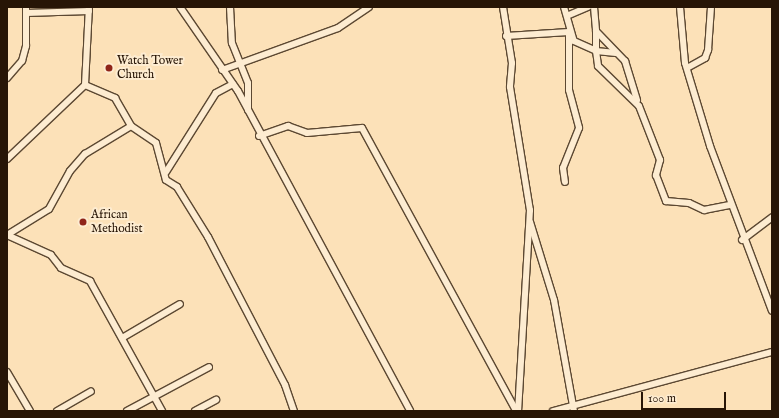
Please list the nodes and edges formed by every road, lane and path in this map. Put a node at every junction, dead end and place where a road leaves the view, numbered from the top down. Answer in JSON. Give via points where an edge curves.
{"nodes":[{"id":1,"x":180,"y":7,"type":"edge"},
{"id":2,"x":230,"y":7,"type":"edge"},
{"id":3,"x":369,"y":7,"type":"edge"},
{"id":4,"x":503,"y":7,"type":"edge"},
{"id":5,"x":564,"y":7,"type":"edge"},
{"id":6,"x":588,"y":7,"type":"edge"},
{"id":7,"x":594,"y":7,"type":"edge"},
{"id":8,"x":680,"y":7,"type":"edge"},
{"id":9,"x":711,"y":7,"type":"edge"},
{"id":10,"x":89,"y":9,"type":"edge"},
{"id":11,"x":26,"y":10,"type":"edge"},
{"id":12,"x":569,"y":15,"type":"junction"},
{"id":13,"x":596,"y":31,"type":"junction"},
{"id":14,"x":569,"y":32,"type":"junction"},
{"id":15,"x":506,"y":36,"type":"junction"},
{"id":16,"x":596,"y":51,"type":"junction"},
{"id":17,"x":616,"y":53,"type":"junction"},
{"id":18,"x":241,"y":61,"type":"junction"},
{"id":19,"x":687,"y":68,"type":"junction"},
{"id":20,"x":222,"y":70,"type":"junction"},
{"id":21,"x":7,"y":78,"type":"edge"},
{"id":22,"x":233,"y":84,"type":"junction"},
{"id":23,"x":85,"y":85,"type":"junction"},
{"id":24,"x":639,"y":106,"type":"junction"},
{"id":25,"x":248,"y":112,"type":"junction"},
{"id":26,"x":131,"y":126,"type":"junction"},
{"id":27,"x":259,"y":136,"type":"junction"},
{"id":28,"x":7,"y":158,"type":"edge"},
{"id":29,"x":166,"y":172,"type":"junction"},
{"id":30,"x":565,"y":182,"type":"dead end"},
{"id":31,"x":730,"y":205,"type":"junction"},
{"id":32,"x":772,"y":217,"type":"edge"},
{"id":33,"x":530,"y":221,"type":"junction"},
{"id":34,"x":7,"y":235,"type":"edge"},
{"id":35,"x":742,"y":240,"type":"junction"},
{"id":36,"x":180,"y":304,"type":"dead end"},
{"id":37,"x":772,"y":311,"type":"edge"},
{"id":38,"x":122,"y":338,"type":"junction"},
{"id":39,"x":772,"y":352,"type":"edge"},
{"id":40,"x":209,"y":367,"type":"dead end"},
{"id":41,"x":7,"y":372,"type":"edge"},
{"id":42,"x":91,"y":391,"type":"dead end"},
{"id":43,"x":153,"y":396,"type":"junction"},
{"id":44,"x":216,"y":400,"type":"dead end"},
{"id":45,"x":574,"y":409,"type":"edge"},
{"id":46,"x":30,"y":411,"type":"edge"},
{"id":47,"x":57,"y":411,"type":"edge"},
{"id":48,"x":127,"y":411,"type":"edge"},
{"id":49,"x":162,"y":411,"type":"edge"},
{"id":50,"x":195,"y":411,"type":"edge"},
{"id":51,"x":294,"y":411,"type":"edge"},
{"id":52,"x":410,"y":411,"type":"edge"},
{"id":53,"x":517,"y":411,"type":"edge"},
{"id":54,"x":553,"y":411,"type":"edge"}],
"edges":[{"from":1,"to":20,"type":"street"},
{"from":2,"to":18,"type":"street","via":[[229,30]]},
{"from":3,"to":18,"type":"street","via":[[338,28]]},
{"from":4,"to":15,"type":"street"},
{"from":5,"to":12,"type":"street"},
{"from":6,"to":12,"type":"street"},
{"from":7,"to":13,"type":"street"},
{"from":8,"to":19,"type":"street"},
{"from":9,"to":19,"type":"street","via":[[708,50],[705,58]]},
{"from":10,"to":11,"type":"street"},
{"from":10,"to":23,"type":"street"},
{"from":11,"to":21,"type":"street","via":[[26,46],[22,61]]},
{"from":12,"to":14,"type":"street"},
{"from":13,"to":16,"type":"street"},
{"from":13,"to":17,"type":"street"},
{"from":14,"to":15,"type":"street"},
{"from":14,"to":16,"type":"street","via":[[574,41],[590,45]]},
{"from":14,"to":30,"type":"street","via":[[568,85],[579,128],[563,168]]},
{"from":15,"to":33,"type":"street","via":[[512,63],[510,87]]},
{"from":16,"to":17,"type":"street"},
{"from":16,"to":24,"type":"street","via":[[598,66]]},
{"from":17,"to":24,"type":"street","via":[[625,61]]},
{"from":18,"to":20,"type":"street"},
{"from":18,"to":25,"type":"street","via":[[248,83]]},
{"from":19,"to":31,"type":"street"},
{"from":20,"to":22,"type":"street"},
{"from":22,"to":25,"type":"street"},
{"from":22,"to":29,"type":"street","via":[[216,93]]},
{"from":23,"to":26,"type":"street","via":[[115,98]]},
{"from":23,"to":28,"type":"street"},
{"from":24,"to":31,"type":"street","via":[[660,160],[656,176],[666,201],[690,203],[704,210]]},
{"from":25,"to":27,"type":"street"},
{"from":26,"to":29,"type":"street","via":[[156,143]]},
{"from":26,"to":34,"type":"street","via":[[85,154],[70,171],[49,209]]},
{"from":27,"to":52,"type":"street"},
{"from":27,"to":53,"type":"street","via":[[288,126],[308,133],[362,128]]},
{"from":29,"to":51,"type":"street","via":[[166,180],[179,191],[216,252],[285,385]]},
{"from":31,"to":35,"type":"street"},
{"from":32,"to":35,"type":"street"},
{"from":33,"to":45,"type":"street","via":[[554,300]]},
{"from":33,"to":53,"type":"street"},
{"from":34,"to":38,"type":"street","via":[[51,255],[62,268],[90,281]]},
{"from":35,"to":37,"type":"street"},
{"from":36,"to":38,"type":"street"},
{"from":38,"to":43,"type":"street"},
{"from":39,"to":45,"type":"street"},
{"from":40,"to":43,"type":"street"},
{"from":41,"to":46,"type":"street"},
{"from":42,"to":47,"type":"street"},
{"from":43,"to":48,"type":"street"},
{"from":43,"to":49,"type":"street"},
{"from":44,"to":50,"type":"street"},
{"from":45,"to":54,"type":"street"}]}
